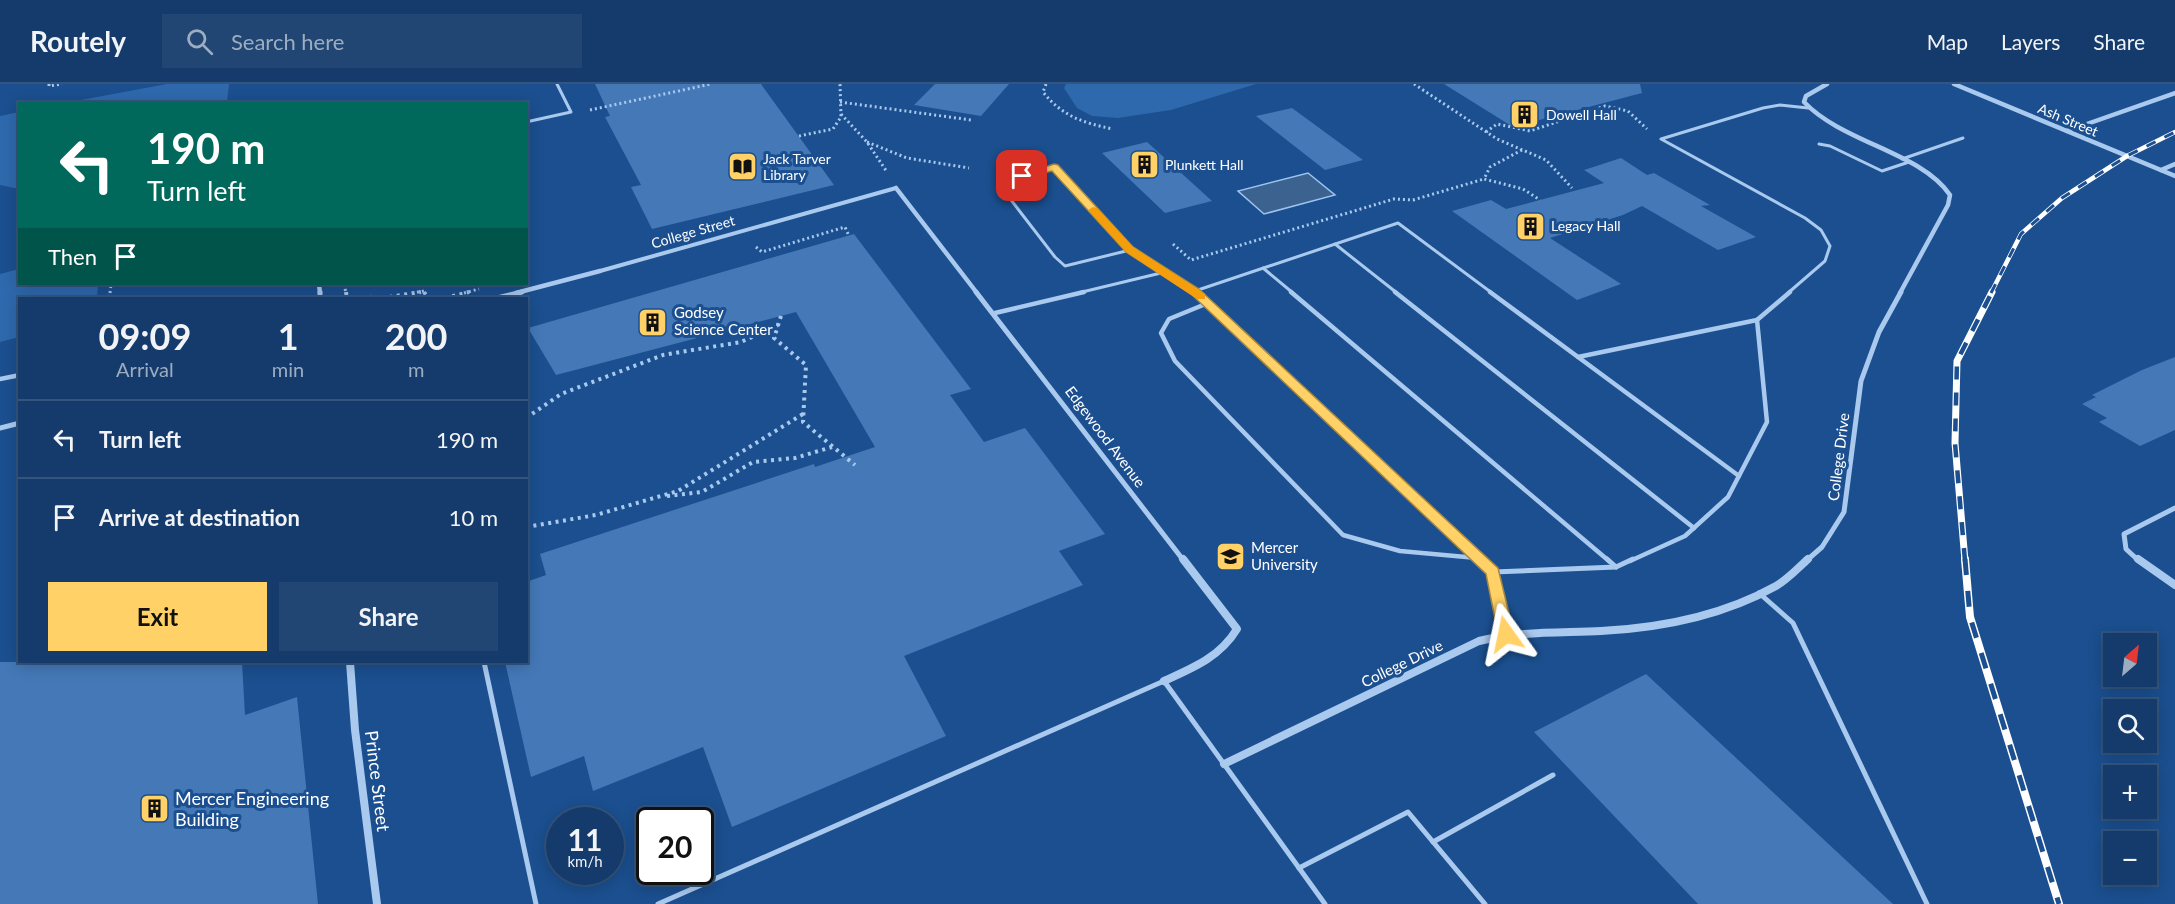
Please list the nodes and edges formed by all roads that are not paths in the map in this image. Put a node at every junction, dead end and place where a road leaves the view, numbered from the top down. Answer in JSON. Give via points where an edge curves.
{"nodes":[{"id":1,"x":557,"y":84,"type":"edge"},
{"id":2,"x":1827,"y":84,"type":"edge"},
{"id":3,"x":1954,"y":84,"type":"edge"},
{"id":4,"x":2175,"y":93,"type":"edge"},
{"id":5,"x":1808,"y":108,"type":"junction"},
{"id":6,"x":528,"y":122,"type":"edge"},
{"id":7,"x":2066,"y":131,"type":"junction"},
{"id":8,"x":1963,"y":138,"type":"dead end"},
{"id":9,"x":1819,"y":144,"type":"dead end"},
{"id":10,"x":1905,"y":160,"type":"junction"},
{"id":11,"x":2175,"y":164,"type":"edge"},
{"id":12,"x":2161,"y":170,"type":"junction"},
{"id":13,"x":2175,"y":176,"type":"edge"},
{"id":14,"x":896,"y":188,"type":"joint"},
{"id":15,"x":1335,"y":244,"type":"junction"},
{"id":16,"x":1130,"y":250,"type":"junction"},
{"id":17,"x":1263,"y":268,"type":"junction"},
{"id":18,"x":600,"y":271,"type":"joint"},
{"id":19,"x":1165,"y":272,"type":"junction"},
{"id":20,"x":1195,"y":291,"type":"junction"},
{"id":21,"x":501,"y":297,"type":"edge"},
{"id":22,"x":1208,"y":303,"type":"junction"},
{"id":23,"x":995,"y":313,"type":"junction"},
{"id":24,"x":1757,"y":320,"type":"junction"},
{"id":25,"x":1578,"y":357,"type":"junction"},
{"id":26,"x":18,"y":375,"type":"edge"},
{"id":27,"x":0,"y":379,"type":"edge"},
{"id":28,"x":18,"y":424,"type":"edge"},
{"id":29,"x":0,"y":428,"type":"edge"},
{"id":30,"x":1739,"y":476,"type":"junction"},
{"id":31,"x":2175,"y":508,"type":"edge"},
{"id":32,"x":1694,"y":528,"type":"junction"},
{"id":33,"x":1478,"y":558,"type":"junction"},
{"id":34,"x":1616,"y":567,"type":"junction"},
{"id":35,"x":1493,"y":572,"type":"junction"},
{"id":36,"x":2175,"y":585,"type":"edge"},
{"id":37,"x":1758,"y":594,"type":"junction"},
{"id":38,"x":1506,"y":634,"type":"junction"},
{"id":39,"x":350,"y":663,"type":"edge"},
{"id":40,"x":484,"y":663,"type":"edge"},
{"id":41,"x":1164,"y":681,"type":"junction"},
{"id":42,"x":1224,"y":764,"type":"junction"},
{"id":43,"x":1553,"y":775,"type":"dead end"},
{"id":44,"x":1433,"y":842,"type":"junction"},
{"id":45,"x":1299,"y":868,"type":"junction"},
{"id":46,"x":672,"y":902,"type":"edge"},
{"id":47,"x":377,"y":904,"type":"edge"},
{"id":48,"x":536,"y":904,"type":"edge"},
{"id":49,"x":658,"y":904,"type":"edge"},
{"id":50,"x":1325,"y":904,"type":"edge"},
{"id":51,"x":1485,"y":904,"type":"edge"},
{"id":52,"x":1927,"y":904,"type":"edge"}],
"edges":[{"from":1,"to":6,"type":"lane","via":[[571,112]]},
{"from":2,"to":5,"type":"street","via":[[1806,96]]},
{"from":3,"to":7,"type":"street","name":"Ash Street"},
{"from":4,"to":7,"type":"street"},
{"from":5,"to":10,"type":"street","name":"College Drive"},
{"from":5,"to":24,"type":"lane","via":[[1763,108],[1661,139],[1805,218],[1821,230],[1830,246],[1825,261]]},
{"from":7,"to":12,"type":"street","name":"Ash Street"},
{"from":8,"to":10,"type":"lane"},
{"from":9,"to":10,"type":"lane","via":[[1882,171]]},
{"from":10,"to":37,"type":"street","name":"College Drive","via":[[1942,183],[1950,195],[1948,205],[1879,332],[1861,381],[1844,512],[1822,547],[1778,585]]},
{"from":11,"to":12,"type":"street"},
{"from":12,"to":13,"type":"street","name":"Ash Street"},
{"from":14,"to":18,"type":"street","name":"College Street"},
{"from":14,"to":23,"type":"street","name":"Edgewood Avenue"},
{"from":15,"to":17,"type":"lane"},
{"from":15,"to":25,"type":"lane","via":[[1398,223]]},
{"from":15,"to":32,"type":"lane"},
{"from":16,"to":16,"type":"lane","via":[[1065,266],[1001,187],[1005,180],[1054,167]]},
{"from":16,"to":19,"type":"lane"},
{"from":17,"to":20,"type":"lane"},
{"from":17,"to":34,"type":"lane"},
{"from":18,"to":21,"type":"street","name":"College Street"},
{"from":19,"to":20,"type":"lane"},
{"from":19,"to":23,"type":"lane"},
{"from":20,"to":22,"type":"lane"},
{"from":22,"to":33,"type":"lane"},
{"from":22,"to":33,"type":"lane","via":[[1169,319],[1161,333],[1175,361],[1343,535],[1400,551]]},
{"from":23,"to":41,"type":"street","name":"Edgewood Avenue","via":[[1237,629],[1229,644],[1213,658]]},
{"from":24,"to":25,"type":"lane"},
{"from":24,"to":30,"type":"lane","via":[[1767,422]]},
{"from":25,"to":30,"type":"lane"},
{"from":26,"to":27,"type":"lane"},
{"from":28,"to":29,"type":"street"},
{"from":30,"to":32,"type":"lane","via":[[1728,497]]},
{"from":31,"to":36,"type":"street","via":[[2124,534],[2126,549]]},
{"from":32,"to":34,"type":"lane","via":[[1685,536]]},
{"from":33,"to":35,"type":"lane"},
{"from":34,"to":35,"type":"lane"},
{"from":35,"to":38,"type":"lane"},
{"from":37,"to":38,"type":"street","name":"College Drive","via":[[1721,610],[1666,624],[1604,631]]},
{"from":37,"to":52,"type":"lane","via":[[1793,623]]},
{"from":38,"to":42,"type":"street","name":"College Drive","via":[[1479,641]]},
{"from":39,"to":47,"type":"street","name":"Prince Street"},
{"from":40,"to":48,"type":"lane"},
{"from":41,"to":42,"type":"lane"},
{"from":41,"to":46,"type":"lane"},
{"from":42,"to":45,"type":"lane"},
{"from":43,"to":44,"type":"lane"},
{"from":44,"to":45,"type":"lane","via":[[1408,812]]},
{"from":44,"to":51,"type":"lane"},
{"from":45,"to":50,"type":"lane"},
{"from":46,"to":49,"type":"lane"}]}
